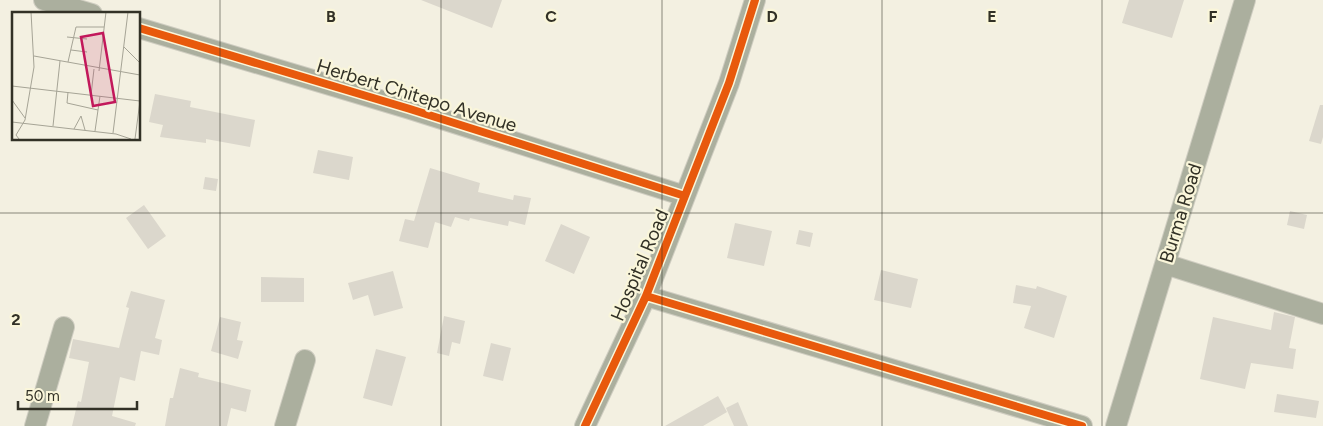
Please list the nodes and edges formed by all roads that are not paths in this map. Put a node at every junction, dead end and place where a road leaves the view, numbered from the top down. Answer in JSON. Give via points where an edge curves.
{"nodes":[{"id":1,"x":44,"y":0,"type":"edge"},
{"id":2,"x":755,"y":0,"type":"edge"},
{"id":3,"x":1245,"y":0,"type":"edge"},
{"id":4,"x":85,"y":12,"type":"edge"},
{"id":5,"x":140,"y":28,"type":"edge"},
{"id":6,"x":686,"y":196,"type":"junction"},
{"id":7,"x":1165,"y":264,"type":"junction"},
{"id":8,"x":646,"y":296,"type":"junction"},
{"id":9,"x":1323,"y":314,"type":"edge"},
{"id":10,"x":64,"y":327,"type":"dead end"},
{"id":11,"x":304,"y":360,"type":"dead end"},
{"id":12,"x":35,"y":426,"type":"edge"},
{"id":13,"x":285,"y":426,"type":"edge"},
{"id":14,"x":585,"y":426,"type":"edge"},
{"id":15,"x":1082,"y":426,"type":"edge"},
{"id":16,"x":1116,"y":426,"type":"edge"}],
"edges":[{"from":1,"to":4,"type":"street"},
{"from":2,"to":6,"type":"street","name":"Hospital Road","via":[[729,82]]},
{"from":3,"to":7,"type":"street","name":"Burma Road"},
{"from":5,"to":6,"type":"street","name":"Herbert Chitepo Avenue"},
{"from":6,"to":8,"type":"street","name":"Hospital Road"},
{"from":7,"to":9,"type":"street"},
{"from":7,"to":16,"type":"street","name":"Burma Road"},
{"from":8,"to":14,"type":"street","name":"Hospital Road"},
{"from":8,"to":15,"type":"street"},
{"from":10,"to":12,"type":"street"},
{"from":11,"to":13,"type":"street"}]}
